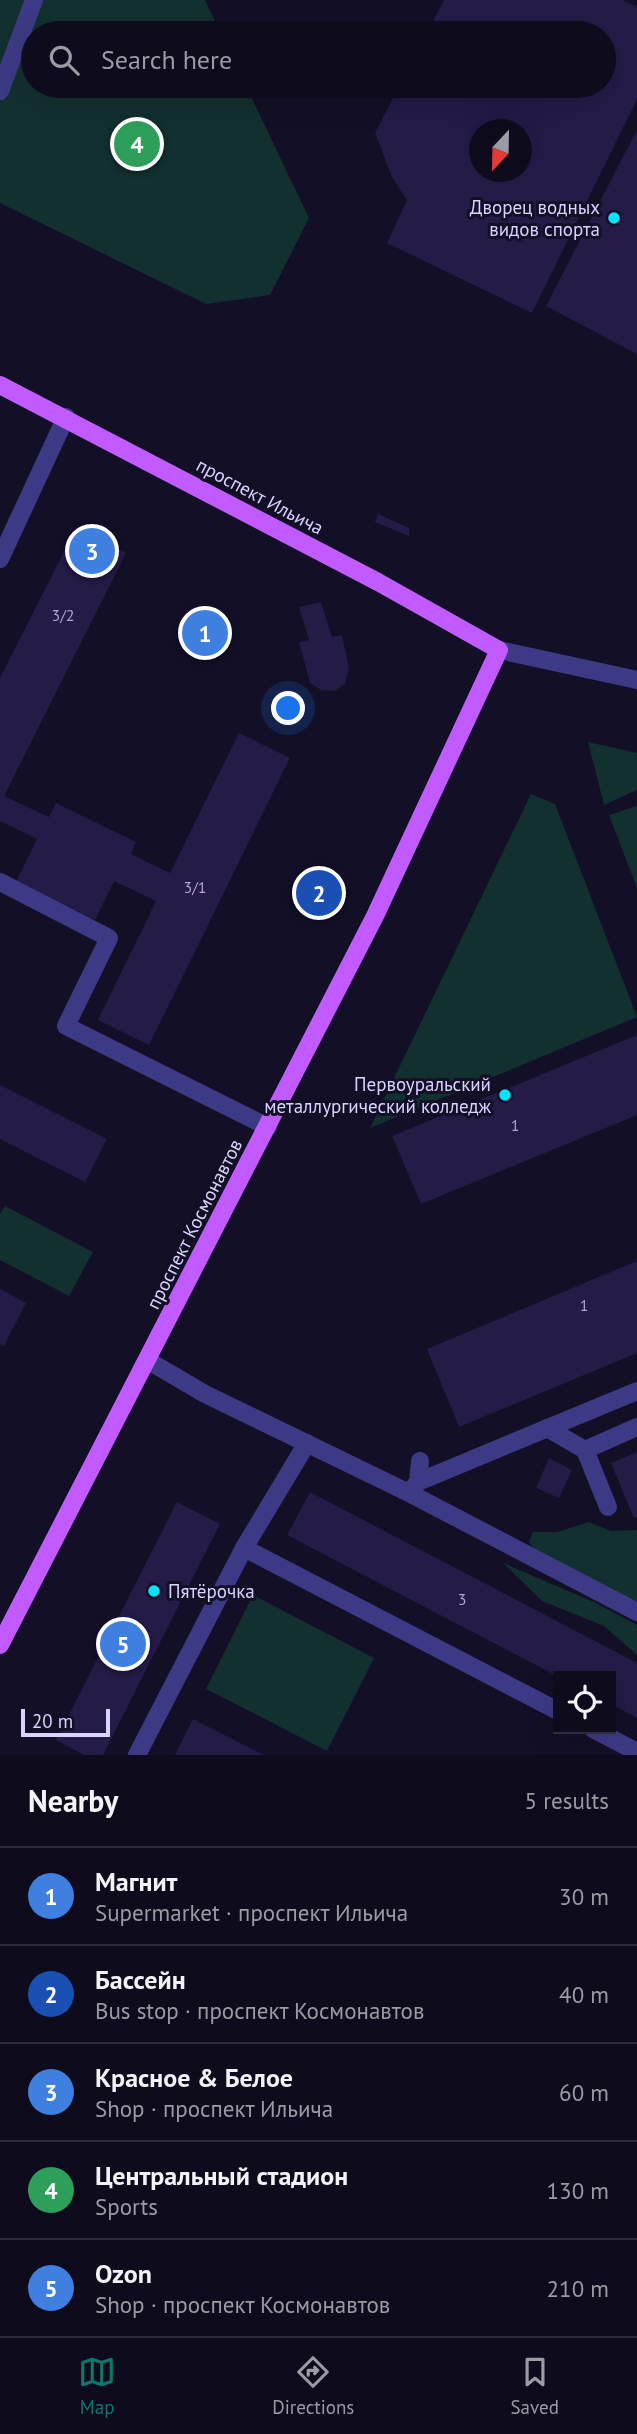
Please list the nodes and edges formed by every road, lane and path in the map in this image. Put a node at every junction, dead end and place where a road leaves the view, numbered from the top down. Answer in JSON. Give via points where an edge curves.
{"nodes":[{"id":1,"x":33,"y":0,"type":"edge"},
{"id":2,"x":25,"y":21,"type":"edge"},
{"id":3,"x":21,"y":33,"type":"edge"},
{"id":4,"x":0,"y":91,"type":"edge"},
{"id":5,"x":0,"y":384,"type":"edge"},
{"id":6,"x":66,"y":417,"type":"junction"},
{"id":7,"x":0,"y":559,"type":"edge"},
{"id":8,"x":499,"y":650,"type":"junction"},
{"id":9,"x":637,"y":680,"type":"edge"},
{"id":10,"x":0,"y":882,"type":"edge"},
{"id":11,"x":268,"y":1127,"type":"junction"},
{"id":12,"x":147,"y":1360,"type":"junction"},
{"id":13,"x":637,"y":1391,"type":"edge"},
{"id":14,"x":637,"y":1427,"type":"edge"},
{"id":15,"x":547,"y":1428,"type":"junction"},
{"id":16,"x":307,"y":1443,"type":"junction"},
{"id":17,"x":585,"y":1450,"type":"junction"},
{"id":18,"x":420,"y":1461,"type":"dead end"},
{"id":19,"x":414,"y":1488,"type":"junction"},
{"id":20,"x":608,"y":1507,"type":"dead end"},
{"id":21,"x":244,"y":1548,"type":"junction"},
{"id":22,"x":637,"y":1612,"type":"edge"},
{"id":23,"x":0,"y":1645,"type":"edge"},
{"id":24,"x":553,"y":1708,"type":"edge"},
{"id":25,"x":603,"y":1734,"type":"edge"},
{"id":26,"x":637,"y":1752,"type":"edge"},
{"id":27,"x":137,"y":1755,"type":"edge"}],
"edges":[{"from":1,"to":2,"type":"street"},
{"from":3,"to":4,"type":"street"},
{"from":5,"to":6,"type":"main road","name":"проспект Ильича"},
{"from":6,"to":7,"type":"street"},
{"from":6,"to":8,"type":"main road","name":"проспект Ильича"},
{"from":8,"to":9,"type":"street","name":"проспект Ильича"},
{"from":8,"to":11,"type":"main road","name":"проспект Космонавтов","via":[[375,916]]},
{"from":10,"to":11,"type":"street","via":[[108,939],[66,1026]]},
{"from":11,"to":12,"type":"main road","name":"проспект Космонавтов"},
{"from":12,"to":16,"type":"street"},
{"from":12,"to":23,"type":"main road","name":"проспект Космонавтов"},
{"from":13,"to":15,"type":"street"},
{"from":14,"to":17,"type":"street"},
{"from":15,"to":17,"type":"street"},
{"from":15,"to":19,"type":"street"},
{"from":16,"to":19,"type":"street"},
{"from":16,"to":21,"type":"street"},
{"from":17,"to":20,"type":"street"},
{"from":18,"to":19,"type":"street"},
{"from":19,"to":22,"type":"street"},
{"from":21,"to":24,"type":"street"},
{"from":21,"to":27,"type":"street"},
{"from":25,"to":26,"type":"street"}]}
